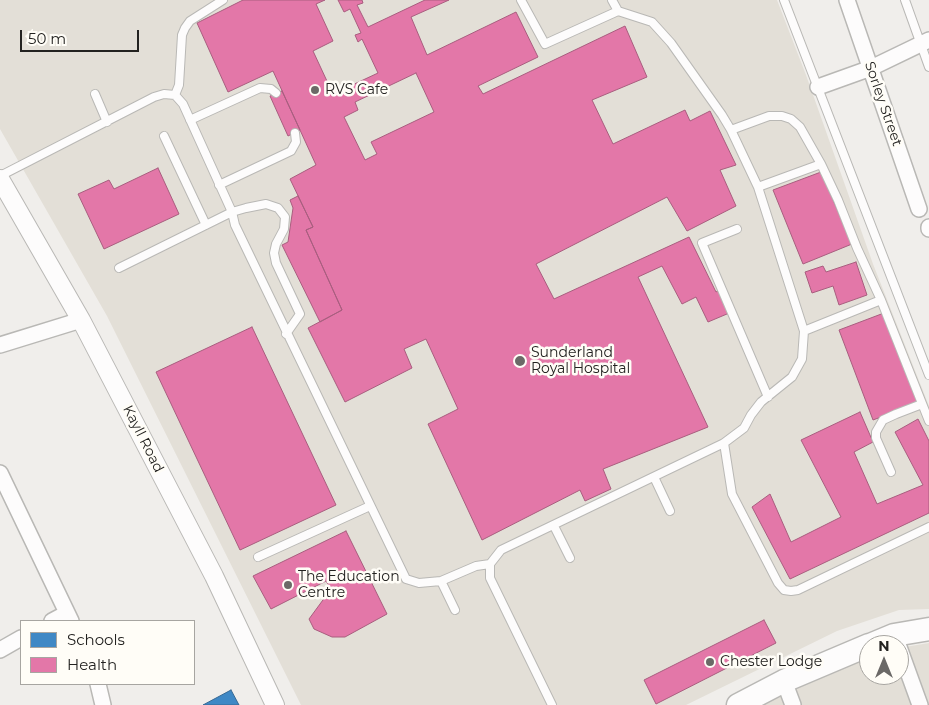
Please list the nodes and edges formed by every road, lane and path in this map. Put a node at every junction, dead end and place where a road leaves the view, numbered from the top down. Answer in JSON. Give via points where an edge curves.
{"nodes":[{"id":1,"x":223,"y":0,"type":"edge"},
{"id":2,"x":521,"y":0,"type":"edge"},
{"id":3,"x":612,"y":0,"type":"edge"},
{"id":4,"x":784,"y":0,"type":"edge"},
{"id":5,"x":847,"y":0,"type":"edge"},
{"id":6,"x":905,"y":0,"type":"edge"},
{"id":7,"x":618,"y":11,"type":"junction"},
{"id":8,"x":925,"y":42,"type":"edge"},
{"id":9,"x":929,"y":67,"type":"edge"},
{"id":10,"x":871,"y":68,"type":"junction"},
{"id":11,"x":818,"y":87,"type":"junction"},
{"id":12,"x":276,"y":93,"type":"dead end"},
{"id":13,"x":95,"y":94,"type":"dead end"},
{"id":14,"x":175,"y":95,"type":"junction"},
{"id":15,"x":190,"y":120,"type":"junction"},
{"id":16,"x":106,"y":122,"type":"junction"},
{"id":17,"x":731,"y":130,"type":"junction"},
{"id":18,"x":295,"y":133,"type":"dead end"},
{"id":19,"x":164,"y":136,"type":"dead end"},
{"id":20,"x":821,"y":164,"type":"junction"},
{"id":21,"x":0,"y":177,"type":"edge"},
{"id":22,"x":219,"y":185,"type":"junction"},
{"id":23,"x":758,"y":188,"type":"junction"},
{"id":24,"x":919,"y":209,"type":"dead end"},
{"id":25,"x":232,"y":212,"type":"junction"},
{"id":26,"x":206,"y":225,"type":"junction"},
{"id":27,"x":737,"y":229,"type":"dead end"},
{"id":28,"x":119,"y":268,"type":"dead end"},
{"id":29,"x":881,"y":300,"type":"junction"},
{"id":30,"x":82,"y":320,"type":"junction"},
{"id":31,"x":804,"y":331,"type":"junction"},
{"id":32,"x":286,"y":334,"type":"junction"},
{"id":33,"x":3,"y":342,"type":"edge"},
{"id":34,"x":929,"y":375,"type":"edge"},
{"id":35,"x":768,"y":396,"type":"junction"},
{"id":36,"x":922,"y":404,"type":"junction"},
{"id":37,"x":929,"y":421,"type":"edge"},
{"id":38,"x":724,"y":443,"type":"junction"},
{"id":39,"x":891,"y":472,"type":"dead end"},
{"id":40,"x":0,"y":473,"type":"edge"},
{"id":41,"x":654,"y":477,"type":"junction"},
{"id":42,"x":370,"y":506,"type":"junction"},
{"id":43,"x":670,"y":511,"type":"dead end"},
{"id":44,"x":554,"y":526,"type":"junction"},
{"id":45,"x":929,"y":527,"type":"edge"},
{"id":46,"x":258,"y":557,"type":"dead end"},
{"id":47,"x":570,"y":558,"type":"dead end"},
{"id":48,"x":490,"y":564,"type":"junction"},
{"id":49,"x":441,"y":581,"type":"junction"},
{"id":50,"x":455,"y":610,"type":"dead end"},
{"id":51,"x":69,"y":617,"type":"edge"},
{"id":52,"x":56,"y":620,"type":"edge"},
{"id":53,"x":929,"y":629,"type":"edge"},
{"id":54,"x":909,"y":637,"type":"edge"},
{"id":55,"x":20,"y":639,"type":"edge"},
{"id":56,"x":859,"y":649,"type":"edge"},
{"id":57,"x":0,"y":650,"type":"edge"},
{"id":58,"x":909,"y":675,"type":"edge"},
{"id":59,"x":784,"y":681,"type":"junction"},
{"id":60,"x":98,"y":685,"type":"edge"},
{"id":61,"x":103,"y":705,"type":"edge"},
{"id":62,"x":275,"y":705,"type":"edge"},
{"id":63,"x":551,"y":705,"type":"edge"},
{"id":64,"x":738,"y":705,"type":"edge"},
{"id":65,"x":794,"y":705,"type":"edge"},
{"id":66,"x":920,"y":705,"type":"edge"}],
"edges":[{"from":1,"to":14,"type":"lane","via":[[184,28],[179,85]]},
{"from":2,"to":7,"type":"lane","via":[[545,44]]},
{"from":3,"to":7,"type":"lane"},
{"from":4,"to":11,"type":"lane"},
{"from":5,"to":10,"type":"street","name":"Sorley Street"},
{"from":6,"to":8,"type":"lane"},
{"from":7,"to":17,"type":"lane","via":[[652,22],[671,43]]},
{"from":8,"to":9,"type":"lane"},
{"from":8,"to":10,"type":"street"},
{"from":10,"to":11,"type":"street"},
{"from":10,"to":24,"type":"street","name":"Sorley Street"},
{"from":11,"to":34,"type":"lane"},
{"from":12,"to":15,"type":"lane","via":[[260,88]]},
{"from":13,"to":16,"type":"lane"},
{"from":14,"to":15,"type":"lane"},
{"from":14,"to":16,"type":"lane","via":[[154,97]]},
{"from":15,"to":22,"type":"lane"},
{"from":16,"to":21,"type":"lane"},
{"from":17,"to":20,"type":"lane","via":[[769,116],[791,119],[800,127]]},
{"from":17,"to":23,"type":"lane"},
{"from":18,"to":22,"type":"lane","via":[[296,142],[291,151]]},
{"from":19,"to":26,"type":"lane"},
{"from":20,"to":23,"type":"lane"},
{"from":20,"to":29,"type":"lane"},
{"from":21,"to":30,"type":"street","name":"Kayll Road"},
{"from":22,"to":25,"type":"lane"},
{"from":23,"to":31,"type":"lane"},
{"from":25,"to":26,"type":"lane"},
{"from":25,"to":32,"type":"lane","via":[[235,225]]},
{"from":25,"to":32,"type":"lane","via":[[266,204],[278,208],[285,218],[274,254],[300,314]]},
{"from":26,"to":28,"type":"lane"},
{"from":27,"to":35,"type":"lane","via":[[702,243]]},
{"from":29,"to":31,"type":"lane"},
{"from":29,"to":36,"type":"lane"},
{"from":30,"to":33,"type":"street"},
{"from":30,"to":62,"type":"street","name":"Kayll Road","via":[[214,576]]},
{"from":31,"to":35,"type":"lane","via":[[802,359],[792,377]]},
{"from":32,"to":42,"type":"lane"},
{"from":35,"to":38,"type":"lane","via":[[751,414],[744,428]]},
{"from":36,"to":37,"type":"lane"},
{"from":36,"to":39,"type":"lane","via":[[883,420],[879,425],[876,438]]},
{"from":38,"to":41,"type":"lane"},
{"from":38,"to":45,"type":"lane","via":[[732,494],[784,590],[798,590]]},
{"from":40,"to":51,"type":"street"},
{"from":41,"to":43,"type":"lane"},
{"from":41,"to":44,"type":"lane"},
{"from":42,"to":46,"type":"lane"},
{"from":42,"to":49,"type":"lane","via":[[406,579],[419,583]]},
{"from":44,"to":47,"type":"lane"},
{"from":44,"to":48,"type":"lane","via":[[501,550]]},
{"from":48,"to":49,"type":"lane","via":[[476,566]]},
{"from":48,"to":63,"type":"lane","via":[[490,578]]},
{"from":49,"to":50,"type":"lane"},
{"from":51,"to":52,"type":"street"},
{"from":53,"to":54,"type":"main road"},
{"from":55,"to":57,"type":"street"},
{"from":56,"to":59,"type":"main road"},
{"from":58,"to":66,"type":"street"},
{"from":59,"to":64,"type":"main road"},
{"from":59,"to":65,"type":"street"},
{"from":60,"to":61,"type":"street"}]}
